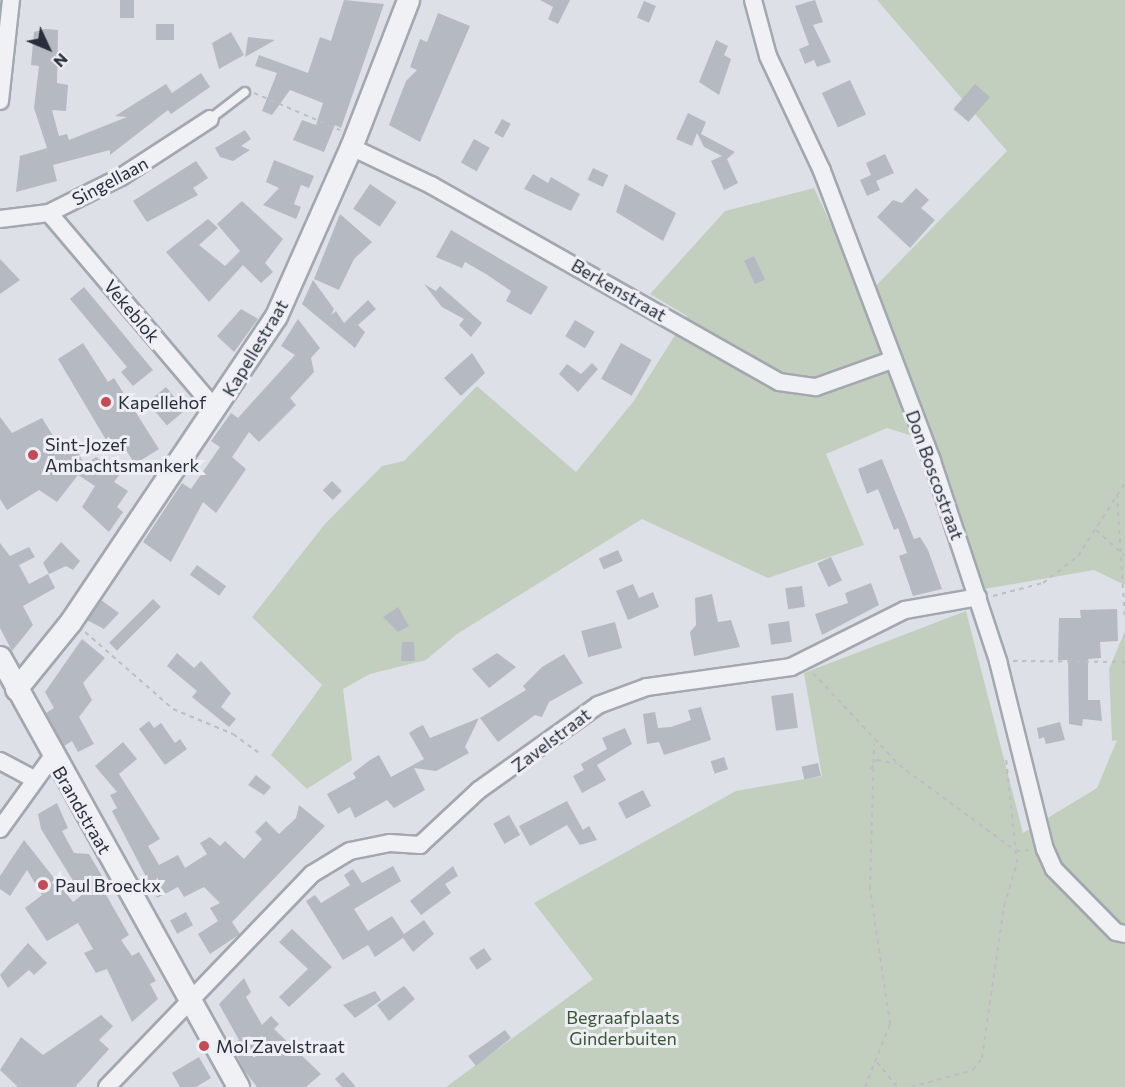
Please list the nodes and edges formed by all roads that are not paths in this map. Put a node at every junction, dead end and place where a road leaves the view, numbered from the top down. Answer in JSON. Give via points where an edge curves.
{"nodes":[{"id":1,"x":11,"y":0,"type":"edge"},
{"id":2,"x":408,"y":0,"type":"edge"},
{"id":3,"x":753,"y":0,"type":"edge"},
{"id":4,"x":245,"y":92,"type":"road end"},
{"id":5,"x":0,"y":101,"type":"edge"},
{"id":6,"x":210,"y":118,"type":"joint"},
{"id":7,"x":354,"y":140,"type":"junction"},
{"id":8,"x":48,"y":213,"type":"junction"},
{"id":9,"x":0,"y":219,"type":"edge"},
{"id":10,"x":892,"y":360,"type":"junction"},
{"id":11,"x":216,"y":410,"type":"junction"},
{"id":12,"x":978,"y":597,"type":"junction"},
{"id":13,"x":0,"y":657,"type":"edge"},
{"id":14,"x":16,"y":689,"type":"junction"},
{"id":15,"x":52,"y":757,"type":"junction"},
{"id":16,"x":0,"y":761,"type":"edge"},
{"id":17,"x":32,"y":778,"type":"junction"},
{"id":18,"x":0,"y":829,"type":"edge"},
{"id":19,"x":1125,"y":934,"type":"edge"},
{"id":20,"x":189,"y":998,"type":"junction"},
{"id":21,"x":107,"y":1087,"type":"edge"},
{"id":22,"x":238,"y":1087,"type":"edge"}],
"edges":[{"from":1,"to":5,"type":"street"},
{"from":2,"to":7,"type":"street","name":"Kapellestraat"},
{"from":3,"to":10,"type":"street","name":"Don Boscostraat","via":[[768,56],[822,171]]},
{"from":4,"to":6,"type":"lane"},
{"from":6,"to":8,"type":"street","name":"Singellaan","via":[[121,177]]},
{"from":7,"to":10,"type":"street","name":"Berkenstraat","via":[[779,382],[816,387]]},
{"from":7,"to":11,"type":"street","name":"Kapellestraat","via":[[276,316]]},
{"from":8,"to":9,"type":"street","name":"Singellaan"},
{"from":8,"to":11,"type":"street","name":"Vekeblok"},
{"from":10,"to":12,"type":"street","name":"Don Boscostraat"},
{"from":11,"to":14,"type":"street","name":"Kapellestraat","via":[[71,621]]},
{"from":12,"to":19,"type":"street","name":"Don Boscostraat","via":[[1045,849],[1054,869],[1116,932]]},
{"from":12,"to":20,"type":"street","name":"Zavelstraat","via":[[905,610],[804,663],[647,687],[598,705],[479,790],[420,845],[390,843],[328,862]]},
{"from":13,"to":14,"type":"street","name":"Brandstraat"},
{"from":14,"to":15,"type":"street","name":"Brandstraat"},
{"from":15,"to":17,"type":"street"},
{"from":15,"to":20,"type":"street","name":"Brandstraat"},
{"from":16,"to":17,"type":"street"},
{"from":17,"to":18,"type":"street"},
{"from":20,"to":21,"type":"street","name":"Zavelstraat"},
{"from":20,"to":22,"type":"street","name":"Brandstraat"}]}
